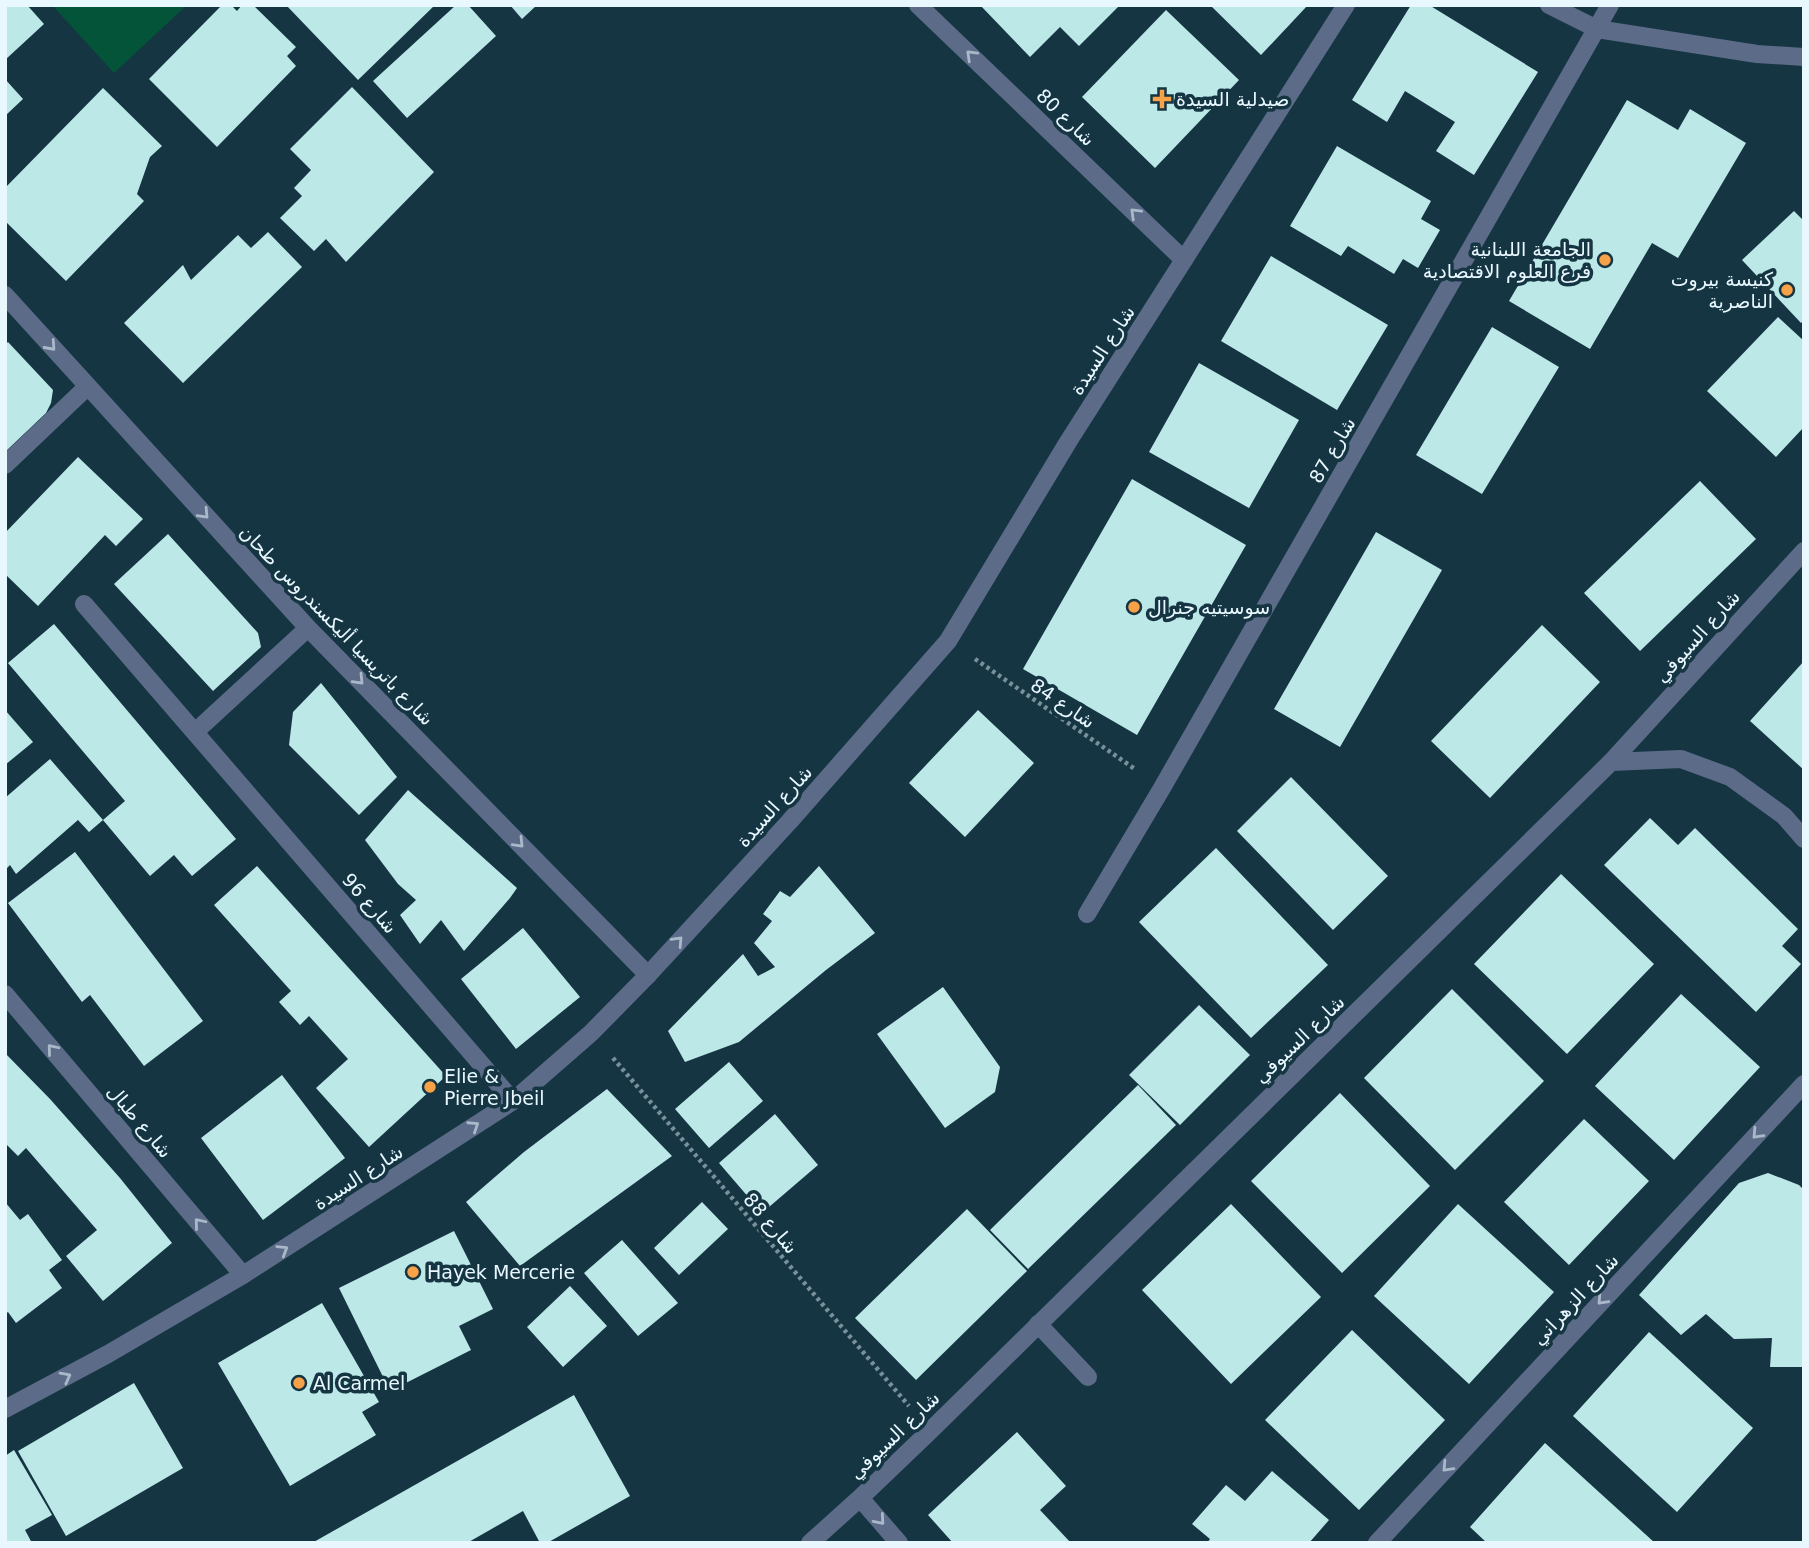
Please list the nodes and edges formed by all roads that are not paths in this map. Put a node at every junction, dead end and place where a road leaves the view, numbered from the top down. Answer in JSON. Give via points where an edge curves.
{"nodes":[{"id":1,"x":918,"y":5,"type":"edge"},
{"id":2,"x":1346,"y":5,"type":"edge"},
{"id":3,"x":1549,"y":5,"type":"edge"},
{"id":4,"x":1610,"y":5,"type":"edge"},
{"id":5,"x":1597,"y":29,"type":"junction"},
{"id":6,"x":1804,"y":57,"type":"edge"},
{"id":7,"x":1184,"y":260,"type":"junction"},
{"id":8,"x":5,"y":295,"type":"edge"},
{"id":9,"x":87,"y":387,"type":"junction"},
{"id":10,"x":5,"y":466,"type":"edge"},
{"id":11,"x":1804,"y":551,"type":"edge"},
{"id":12,"x":84,"y":604,"type":"dead end"},
{"id":13,"x":309,"y":628,"type":"junction"},
{"id":14,"x":195,"y":732,"type":"junction"},
{"id":15,"x":1611,"y":762,"type":"junction"},
{"id":16,"x":1804,"y":839,"type":"edge"},
{"id":17,"x":1087,"y":914,"type":"dead end"},
{"id":18,"x":648,"y":975,"type":"junction"},
{"id":19,"x":5,"y":994,"type":"edge"},
{"id":20,"x":1804,"y":1084,"type":"edge"},
{"id":21,"x":513,"y":1101,"type":"junction"},
{"id":22,"x":243,"y":1275,"type":"junction"},
{"id":23,"x":1038,"y":1324,"type":"junction"},
{"id":24,"x":1088,"y":1377,"type":"dead end"},
{"id":25,"x":5,"y":1409,"type":"edge"},
{"id":26,"x":860,"y":1498,"type":"junction"},
{"id":27,"x":810,"y":1543,"type":"edge"},
{"id":28,"x":899,"y":1543,"type":"edge"},
{"id":29,"x":1377,"y":1543,"type":"edge"}],
"edges":[{"from":7,"to":1,"type":"street","name":"شارع 80","one_way":true},
{"from":2,"to":7,"type":"street","name":"شارع السيدة"},
{"from":3,"to":5,"type":"street"},
{"from":4,"to":5,"type":"street","name":"شارع 87"},
{"from":5,"to":6,"type":"street"},
{"from":5,"to":17,"type":"street","name":"شارع 87"},
{"from":18,"to":7,"type":"street","name":"شارع السيدة","one_way":true,"via":[[948,641]]},
{"from":8,"to":9,"type":"street","name":"شارع باتريسيا أليكسندروس طحان","one_way":true},
{"from":9,"to":10,"type":"street"},
{"from":9,"to":13,"type":"street","name":"شارع باتريسيا أليكسندروس طحان","one_way":true},
{"from":11,"to":15,"type":"street","name":"شارع السيوفي"},
{"from":12,"to":14,"type":"street","name":"شارع 96"},
{"from":13,"to":14,"type":"street"},
{"from":13,"to":18,"type":"street","name":"شارع باتريسيا أليكسندروس طحان","one_way":true},
{"from":14,"to":21,"type":"street","name":"شارع 96"},
{"from":15,"to":16,"type":"street","via":[[1681,759],[1730,777],[1784,816]]},
{"from":15,"to":23,"type":"street","name":"شارع السيوفي"},
{"from":18,"to":21,"type":"street","name":"شارع السيدة","via":[[592,1033]]},
{"from":22,"to":19,"type":"street","name":"شارع طبال","one_way":true},
{"from":20,"to":29,"type":"street","name":"شارع الزهراني","one_way":true},
{"from":22,"to":21,"type":"street","name":"شارع السيدة","one_way":true},
{"from":25,"to":22,"type":"street","name":"شارع السيدة","one_way":true},
{"from":23,"to":24,"type":"street"},
{"from":23,"to":26,"type":"street","name":"شارع السيوفي"},
{"from":26,"to":27,"type":"street","name":"شارع السيوفي"},
{"from":26,"to":28,"type":"street","one_way":true}]}
